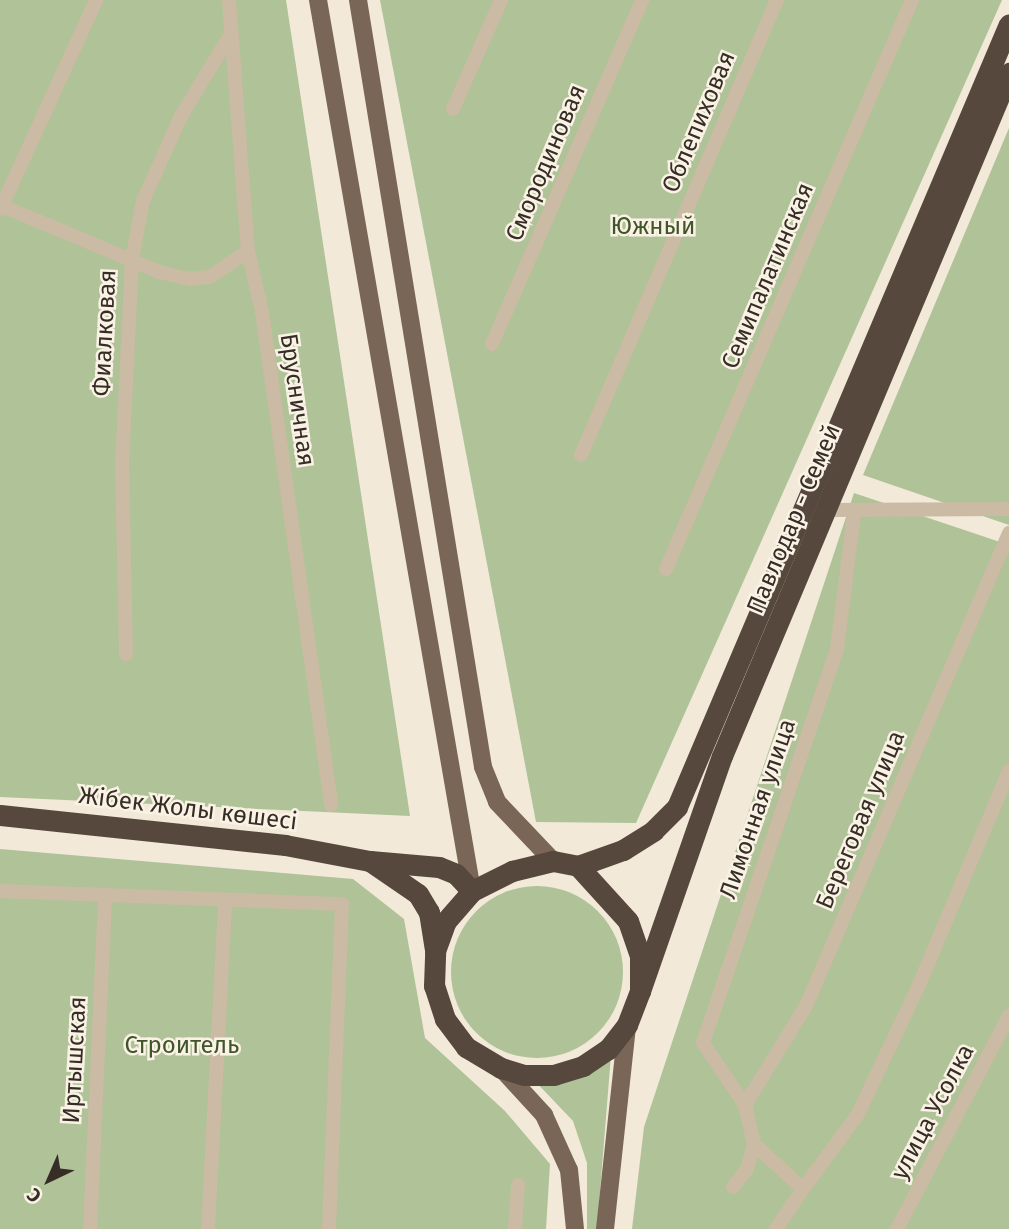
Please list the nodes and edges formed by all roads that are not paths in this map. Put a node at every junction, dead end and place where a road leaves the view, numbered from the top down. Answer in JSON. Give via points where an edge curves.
{"nodes":[{"id":1,"x":96,"y":0,"type":"edge"},
{"id":2,"x":229,"y":0,"type":"edge"},
{"id":3,"x":318,"y":0,"type":"edge"},
{"id":4,"x":358,"y":0,"type":"edge"},
{"id":5,"x":501,"y":0,"type":"edge"},
{"id":6,"x":642,"y":0,"type":"edge"},
{"id":7,"x":777,"y":0,"type":"edge"},
{"id":8,"x":912,"y":0,"type":"edge"},
{"id":9,"x":1009,"y":24,"type":"edge"},
{"id":10,"x":229,"y":37,"type":"junction"},
{"id":11,"x":1009,"y":73,"type":"edge"},
{"id":12,"x":453,"y":109,"type":"dead end"},
{"id":13,"x":2,"y":207,"type":"edge"},
{"id":14,"x":247,"y":251,"type":"junction"},
{"id":15,"x":132,"y":259,"type":"junction"},
{"id":16,"x":492,"y":344,"type":"dead end"},
{"id":17,"x":581,"y":455,"type":"dead end"},
{"id":18,"x":1009,"y":509,"type":"edge"},
{"id":19,"x":828,"y":510,"type":"junction"},
{"id":20,"x":854,"y":514,"type":"junction"},
{"id":21,"x":1009,"y":533,"type":"edge"},
{"id":22,"x":666,"y":569,"type":"dead end"},
{"id":23,"x":127,"y":654,"type":"dead end"},
{"id":24,"x":1009,"y":771,"type":"edge"},
{"id":25,"x":331,"y":805,"type":"dead end"},
{"id":26,"x":0,"y":815,"type":"edge"},
{"id":27,"x":370,"y":861,"type":"junction"},
{"id":28,"x":553,"y":861,"type":"junction"},
{"id":29,"x":578,"y":866,"type":"junction"},
{"id":30,"x":0,"y":891,"type":"edge"},
{"id":31,"x":472,"y":891,"type":"junction"},
{"id":32,"x":105,"y":894,"type":"junction"},
{"id":33,"x":225,"y":901,"type":"junction"},
{"id":34,"x":436,"y":951,"type":"junction"},
{"id":35,"x":640,"y":991,"type":"junction"},
{"id":36,"x":1009,"y":1016,"type":"edge"},
{"id":37,"x":627,"y":1025,"type":"junction"},
{"id":38,"x":501,"y":1068,"type":"junction"},
{"id":39,"x":744,"y":1111,"type":"junction"},
{"id":40,"x":754,"y":1144,"type":"junction"},
{"id":41,"x":518,"y":1185,"type":"dead end"},
{"id":42,"x":733,"y":1187,"type":"dead end"},
{"id":43,"x":803,"y":1189,"type":"junction"},
{"id":44,"x":90,"y":1229,"type":"edge"},
{"id":45,"x":208,"y":1229,"type":"edge"},
{"id":46,"x":329,"y":1229,"type":"edge"},
{"id":47,"x":515,"y":1229,"type":"edge"},
{"id":48,"x":575,"y":1229,"type":"edge"},
{"id":49,"x":605,"y":1229,"type":"edge"},
{"id":50,"x":776,"y":1229,"type":"edge"},
{"id":51,"x":897,"y":1229,"type":"edge"}],
"edges":[{"from":1,"to":13,"type":"street"},
{"from":2,"to":10,"type":"street","name":"Брусничная"},
{"from":3,"to":31,"type":"main road"},
{"from":4,"to":28,"type":"main road","via":[[483,767],[498,802]]},
{"from":5,"to":12,"type":"street"},
{"from":6,"to":16,"type":"street","name":"Смородиновая"},
{"from":7,"to":17,"type":"street","name":"Облепиховая"},
{"from":8,"to":22,"type":"street","name":"Семипалатинская"},
{"from":9,"to":29,"type":"highway","name":"Павлодар - Семей","via":[[677,807],[653,831],[623,850]]},
{"from":10,"to":14,"type":"street","name":"Брусничная"},
{"from":10,"to":15,"type":"street","name":"Фиалковая","via":[[181,116],[143,201]]},
{"from":11,"to":19,"type":"highway","name":"Павлодар - Семей"},
{"from":13,"to":15,"type":"street"},
{"from":14,"to":15,"type":"street","via":[[210,277],[159,272]]},
{"from":14,"to":25,"type":"street","name":"Брусничная","via":[[262,312]]},
{"from":15,"to":23,"type":"street","name":"Фиалковая","via":[[122,465]]},
{"from":18,"to":20,"type":"street","via":[[884,509]]},
{"from":19,"to":20,"type":"street"},
{"from":19,"to":35,"type":"highway","name":"Павлодар - Семей","via":[[722,755]]},
{"from":20,"to":39,"type":"street","name":"Лимонная улица","via":[[837,649],[704,1043]]},
{"from":21,"to":39,"type":"street","name":"Береговая улица","via":[[806,1006]]},
{"from":24,"to":43,"type":"street","via":[[919,985],[858,1114]]},
{"from":26,"to":27,"type":"highway","name":"Жібек Жолы көшесі","via":[[285,845]]},
{"from":27,"to":31,"type":"highway","name":"Жібек Жолы көшесі","via":[[439,867],[456,874]]},
{"from":27,"to":34,"type":"highway","name":"Жібек Жолы көшесі","via":[[418,894],[429,912]]},
{"from":28,"to":29,"type":"highway"},
{"from":28,"to":31,"type":"highway","via":[[512,871]]},
{"from":29,"to":35,"type":"highway","via":[[628,921],[640,955]]},
{"from":30,"to":32,"type":"street"},
{"from":31,"to":34,"type":"highway","via":[[446,921]]},
{"from":32,"to":33,"type":"street"},
{"from":32,"to":44,"type":"street","name":"Иртышская"},
{"from":33,"to":45,"type":"street"},
{"from":33,"to":46,"type":"street","via":[[342,904]]},
{"from":34,"to":38,"type":"highway","via":[[434,986],[445,1019],[466,1047]]},
{"from":35,"to":37,"type":"highway"},
{"from":36,"to":51,"type":"street","name":"улица Усолка"},
{"from":37,"to":38,"type":"highway","via":[[608,1049],[583,1066],[554,1075],[524,1075]]},
{"from":37,"to":49,"type":"main road"},
{"from":38,"to":48,"type":"main road","via":[[544,1115],[569,1170]]},
{"from":39,"to":40,"type":"street"},
{"from":40,"to":42,"type":"street","via":[[747,1169]]},
{"from":40,"to":43,"type":"street"},
{"from":41,"to":47,"type":"street"},
{"from":43,"to":50,"type":"street"}]}
